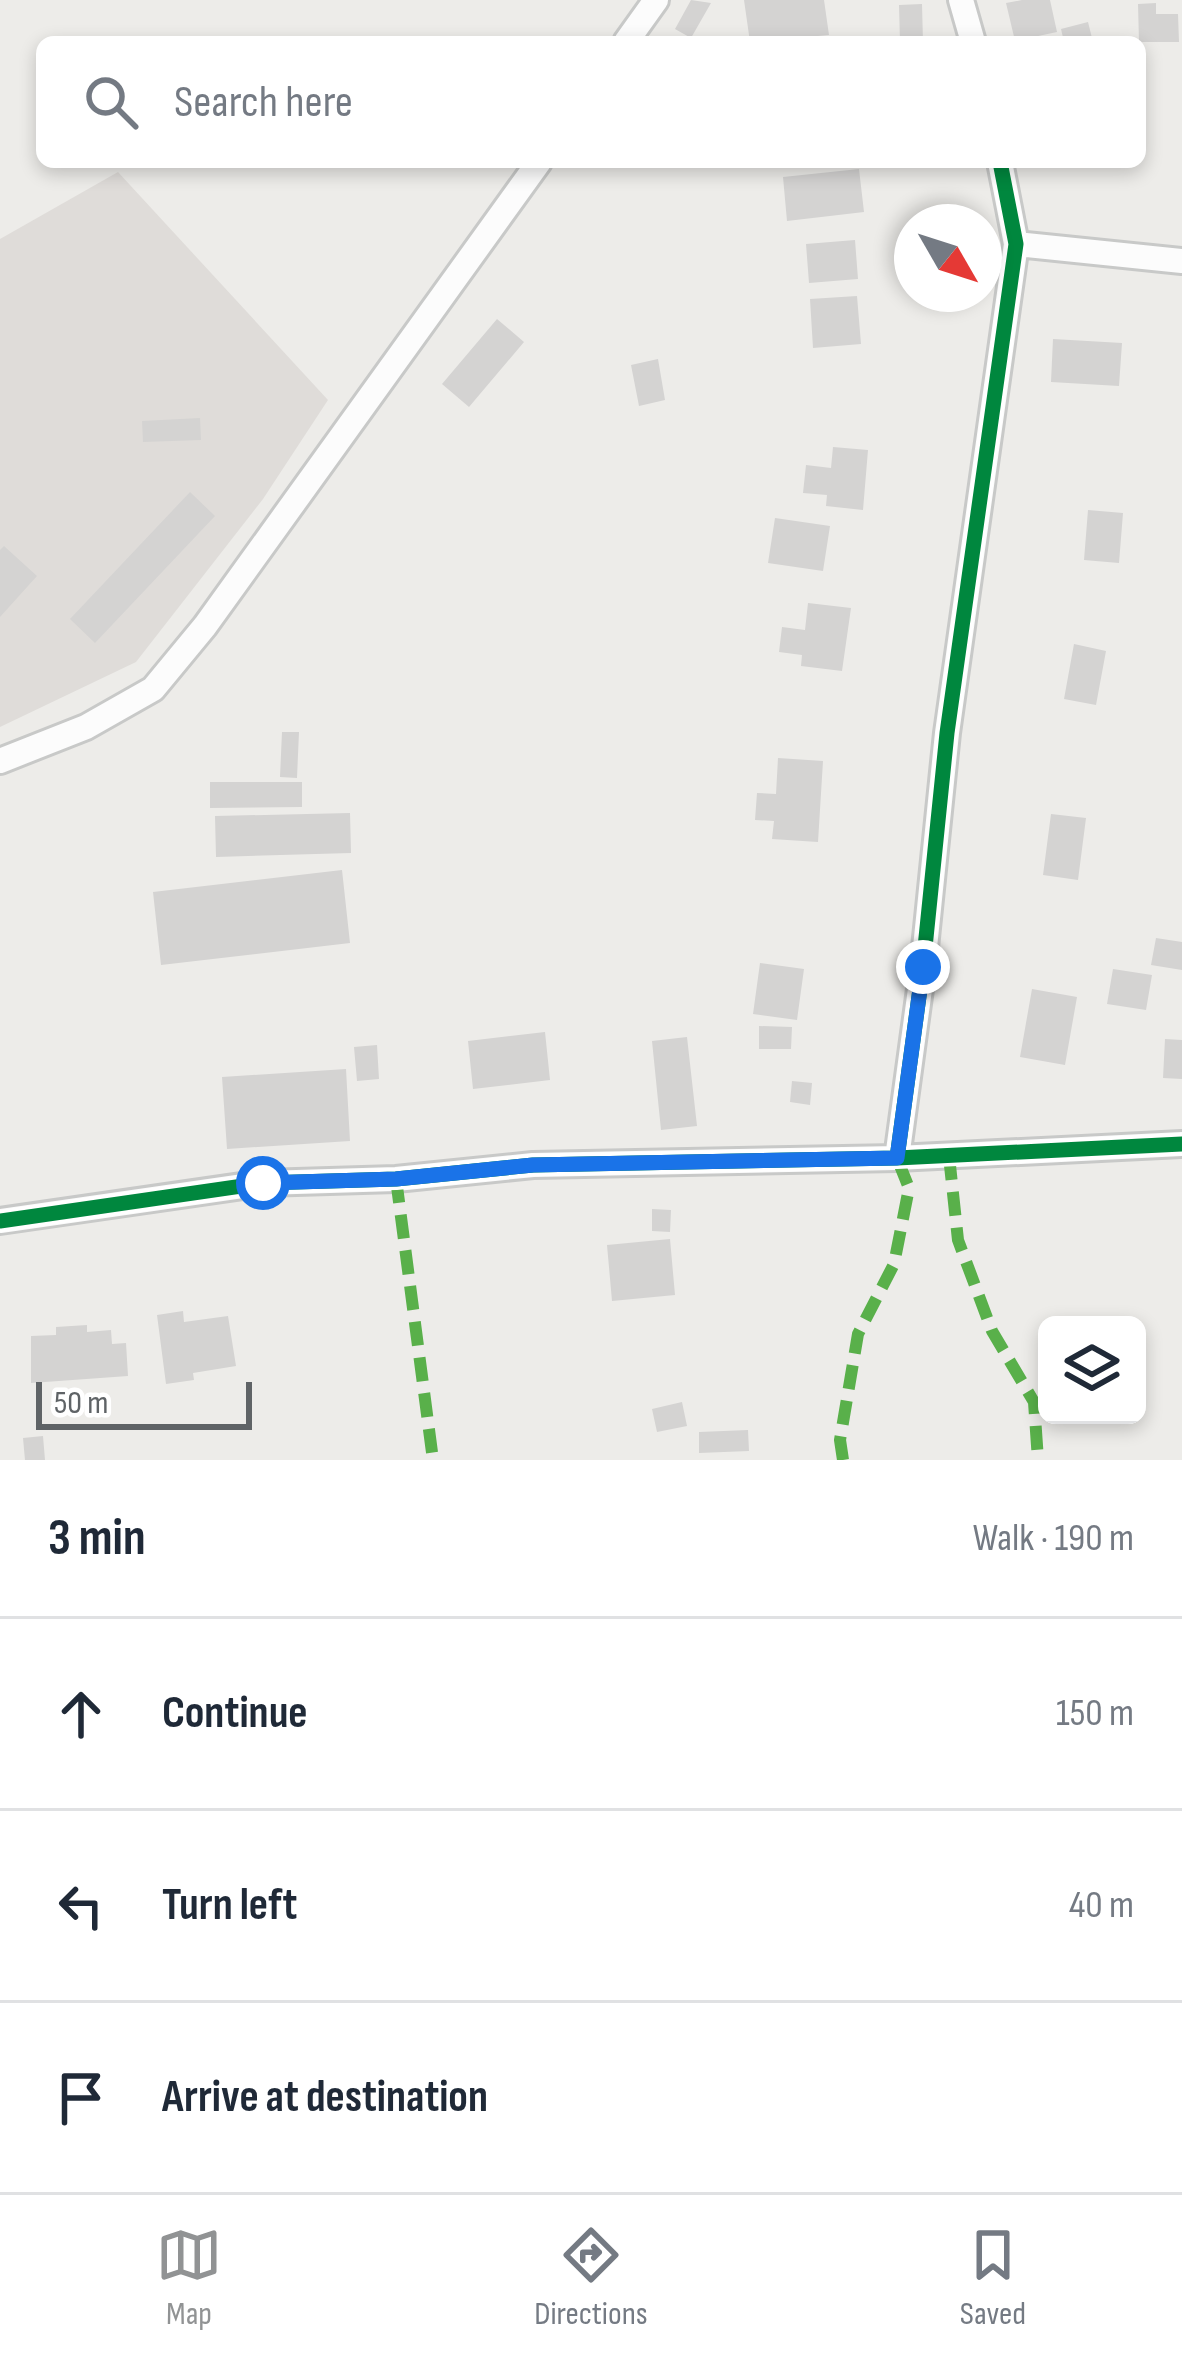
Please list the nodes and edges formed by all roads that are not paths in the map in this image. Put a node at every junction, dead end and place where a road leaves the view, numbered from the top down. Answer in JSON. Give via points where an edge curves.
{"nodes":[{"id":1,"x":656,"y":0,"type":"edge"},
{"id":2,"x":961,"y":0,"type":"edge"},
{"id":3,"x":630,"y":36,"type":"edge"},
{"id":4,"x":971,"y":36,"type":"edge"},
{"id":5,"x":535,"y":168,"type":"edge"},
{"id":6,"x":1001,"y":168,"type":"edge"},
{"id":7,"x":1016,"y":244,"type":"junction"},
{"id":8,"x":1182,"y":261,"type":"edge"},
{"id":9,"x":0,"y":761,"type":"edge"},
{"id":10,"x":1182,"y":1144,"type":"edge"},
{"id":11,"x":897,"y":1158,"type":"junction"},
{"id":12,"x":0,"y":1221,"type":"edge"}],
"edges":[{"from":1,"to":3,"type":"street"},
{"from":2,"to":4,"type":"street"},
{"from":5,"to":9,"type":"street","via":[[153,689]]},
{"from":6,"to":7,"type":"street"},
{"from":7,"to":8,"type":"street"},
{"from":7,"to":11,"type":"street"},
{"from":10,"to":11,"type":"street"},
{"from":11,"to":12,"type":"street","via":[[533,1165],[263,1183]]}]}
